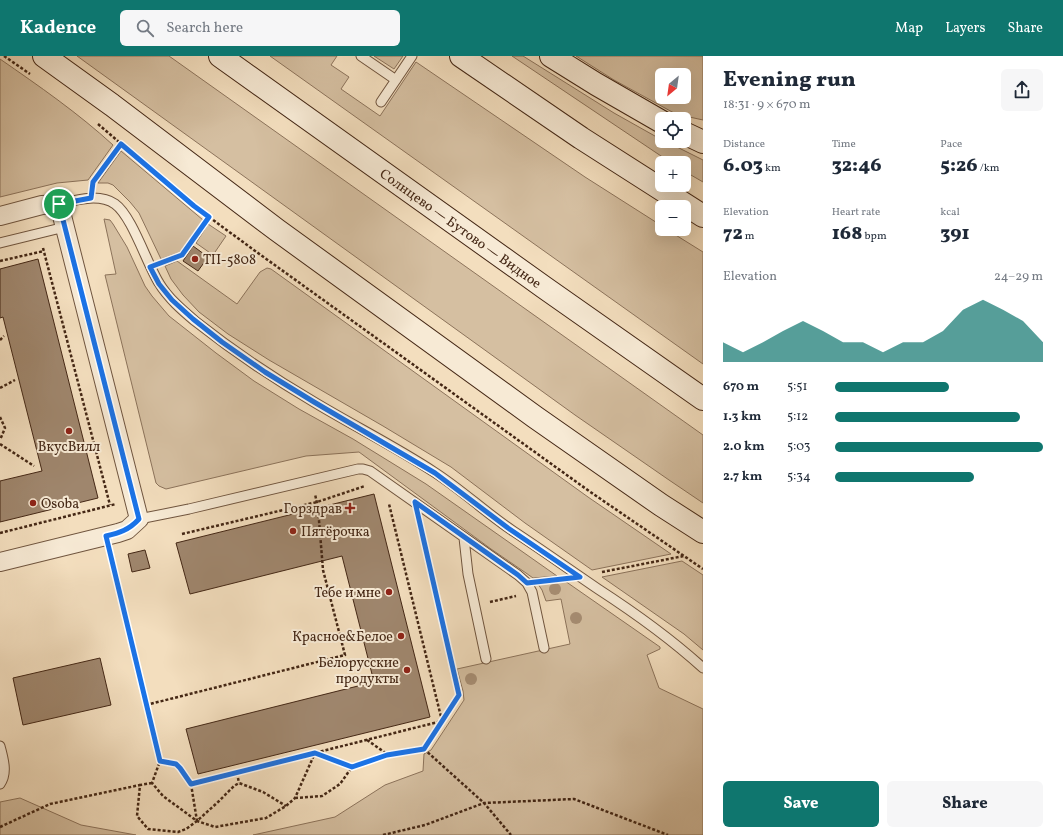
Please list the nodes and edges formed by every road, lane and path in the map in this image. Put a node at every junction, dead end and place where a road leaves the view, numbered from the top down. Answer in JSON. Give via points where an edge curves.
{"nodes":[{"id":1,"x":4,"y":56,"type":"edge"},
{"id":2,"x":44,"y":56,"type":"edge"},
{"id":3,"x":220,"y":56,"type":"edge"},
{"id":4,"x":361,"y":56,"type":"edge"},
{"id":5,"x":412,"y":56,"type":"edge"},
{"id":6,"x":461,"y":56,"type":"edge"},
{"id":7,"x":551,"y":56,"type":"edge"},
{"id":8,"x":36,"y":78,"type":"dead end"},
{"id":9,"x":396,"y":80,"type":"junction"},
{"id":10,"x":381,"y":102,"type":"dead end"},
{"id":11,"x":655,"y":118,"type":"edge"},
{"id":12,"x":98,"y":124,"type":"dead end"},
{"id":13,"x":691,"y":130,"type":"edge"},
{"id":14,"x":703,"y":131,"type":"edge"},
{"id":15,"x":691,"y":136,"type":"edge"},
{"id":16,"x":703,"y":142,"type":"edge"},
{"id":17,"x":121,"y":144,"type":"junction"},
{"id":18,"x":91,"y":198,"type":"junction"},
{"id":19,"x":59,"y":204,"type":"junction"},
{"id":20,"x":0,"y":216,"type":"edge"},
{"id":21,"x":703,"y":216,"type":"edge"},
{"id":22,"x":209,"y":217,"type":"junction"},
{"id":23,"x":65,"y":227,"type":"junction"},
{"id":24,"x":39,"y":234,"type":"junction"},
{"id":25,"x":0,"y":243,"type":"edge"},
{"id":26,"x":44,"y":250,"type":"junction"},
{"id":27,"x":0,"y":261,"type":"edge"},
{"id":28,"x":150,"y":267,"type":"junction"},
{"id":29,"x":4,"y":336,"type":"dead end"},
{"id":30,"x":0,"y":340,"type":"edge"},
{"id":31,"x":15,"y":380,"type":"dead end"},
{"id":32,"x":0,"y":388,"type":"edge"},
{"id":33,"x":703,"y":399,"type":"edge"},
{"id":34,"x":0,"y":417,"type":"edge"},
{"id":35,"x":0,"y":440,"type":"edge"},
{"id":36,"x":0,"y":444,"type":"edge"},
{"id":37,"x":34,"y":466,"type":"dead end"},
{"id":38,"x":383,"y":481,"type":"junction"},
{"id":39,"x":134,"y":499,"type":"junction"},
{"id":40,"x":415,"y":502,"type":"junction"},
{"id":41,"x":110,"y":505,"type":"junction"},
{"id":42,"x":318,"y":508,"type":"dead end"},
{"id":43,"x":139,"y":519,"type":"junction"},
{"id":44,"x":703,"y":532,"type":"edge"},
{"id":45,"x":0,"y":533,"type":"edge"},
{"id":46,"x":182,"y":534,"type":"dead end"},
{"id":47,"x":106,"y":536,"type":"junction"},
{"id":48,"x":464,"y":538,"type":"junction"},
{"id":49,"x":684,"y":556,"type":"junction"},
{"id":50,"x":0,"y":562,"type":"edge"},
{"id":51,"x":703,"y":569,"type":"edge"},
{"id":52,"x":580,"y":577,"type":"junction"},
{"id":53,"x":527,"y":583,"type":"junction"},
{"id":54,"x":532,"y":592,"type":"junction"},
{"id":55,"x":474,"y":606,"type":"junction"},
{"id":56,"x":544,"y":648,"type":"dead end"},
{"id":57,"x":486,"y":659,"type":"dead end"},
{"id":58,"x":703,"y":668,"type":"edge"},
{"id":59,"x":146,"y":705,"type":"junction"},
{"id":60,"x":442,"y":721,"type":"junction"},
{"id":61,"x":367,"y":740,"type":"junction"},
{"id":62,"x":0,"y":746,"type":"edge"},
{"id":63,"x":424,"y":749,"type":"junction"},
{"id":64,"x":315,"y":753,"type":"junction"},
{"id":65,"x":387,"y":755,"type":"junction"},
{"id":66,"x":160,"y":761,"type":"junction"},
{"id":67,"x":352,"y":767,"type":"junction"},
{"id":68,"x":237,"y":773,"type":"junction"},
{"id":69,"x":152,"y":783,"type":"junction"},
{"id":70,"x":239,"y":783,"type":"junction"},
{"id":71,"x":0,"y":784,"type":"edge"},
{"id":72,"x":191,"y":784,"type":"junction"},
{"id":73,"x":140,"y":785,"type":"junction"},
{"id":74,"x":295,"y":798,"type":"junction"},
{"id":75,"x":484,"y":803,"type":"junction"},
{"id":76,"x":286,"y":806,"type":"junction"},
{"id":77,"x":197,"y":821,"type":"junction"},
{"id":78,"x":0,"y":827,"type":"edge"},
{"id":79,"x":178,"y":834,"type":"edge"},
{"id":80,"x":383,"y":835,"type":"edge"},
{"id":81,"x":510,"y":835,"type":"edge"},
{"id":82,"x":668,"y":835,"type":"edge"}],
"edges":[{"from":1,"to":8,"type":"path"},
{"from":2,"to":44,"type":"main road","via":[[535,418]]},
{"from":3,"to":33,"type":"main road","name":"Солнцево — Бутово — Видное"},
{"from":4,"to":9,"type":"lane"},
{"from":5,"to":9,"type":"lane"},
{"from":6,"to":21,"type":"main road","via":[[581,138]]},
{"from":7,"to":11,"type":"main road"},
{"from":9,"to":10,"type":"lane"},
{"from":12,"to":17,"type":"path"},
{"from":13,"to":14,"type":"street"},
{"from":15,"to":16,"type":"main road"},
{"from":17,"to":18,"type":"path","via":[[93,182]]},
{"from":17,"to":22,"type":"path"},
{"from":18,"to":19,"type":"lane"},
{"from":18,"to":28,"type":"lane","via":[[115,204],[124,213]]},
{"from":19,"to":20,"type":"street","via":[[42,205]]},
{"from":19,"to":23,"type":"street"},
{"from":22,"to":28,"type":"path","via":[[182,255]]},
{"from":22,"to":49,"type":"path","via":[[576,482]]},
{"from":23,"to":24,"type":"lane"},
{"from":23,"to":39,"type":"street"},
{"from":24,"to":25,"type":"lane"},
{"from":24,"to":26,"type":"path"},
{"from":26,"to":27,"type":"path"},
{"from":26,"to":41,"type":"path"},
{"from":28,"to":52,"type":"lane","via":[[172,300],[228,346],[302,395],[435,473],[508,528]]},
{"from":29,"to":30,"type":"path"},
{"from":31,"to":32,"type":"path"},
{"from":34,"to":35,"type":"path","via":[[5,428]]},
{"from":36,"to":37,"type":"path"},
{"from":38,"to":40,"type":"lane"},
{"from":38,"to":43,"type":"lane","via":[[370,471],[358,469]]},
{"from":38,"to":46,"type":"path","via":[[317,502]]},
{"from":38,"to":60,"type":"path"},
{"from":39,"to":41,"type":"path"},
{"from":39,"to":43,"type":"street"},
{"from":40,"to":48,"type":"lane"},
{"from":40,"to":60,"type":"path","via":[[459,695]]},
{"from":41,"to":45,"type":"path"},
{"from":42,"to":59,"type":"path","via":[[323,570],[345,655]]},
{"from":43,"to":47,"type":"street","via":[[127,530]]},
{"from":47,"to":50,"type":"street"},
{"from":47,"to":59,"type":"path"},
{"from":48,"to":53,"type":"lane"},
{"from":48,"to":55,"type":"lane"},
{"from":49,"to":51,"type":"path"},
{"from":49,"to":52,"type":"path"},
{"from":52,"to":53,"type":"path"},
{"from":52,"to":58,"type":"lane","via":[[640,617]]},
{"from":53,"to":54,"type":"lane"},
{"from":54,"to":55,"type":"path"},
{"from":54,"to":56,"type":"lane"},
{"from":55,"to":57,"type":"lane"},
{"from":59,"to":66,"type":"path"},
{"from":60,"to":61,"type":"path"},
{"from":60,"to":63,"type":"path"},
{"from":61,"to":64,"type":"path"},
{"from":61,"to":65,"type":"path"},
{"from":62,"to":71,"type":"lane","via":[[5,771]]},
{"from":63,"to":65,"type":"path"},
{"from":63,"to":75,"type":"path"},
{"from":64,"to":67,"type":"path"},
{"from":64,"to":68,"type":"path"},
{"from":64,"to":74,"type":"path"},
{"from":65,"to":67,"type":"path"},
{"from":66,"to":69,"type":"path"},
{"from":66,"to":72,"type":"path","via":[[176,764]]},
{"from":67,"to":74,"type":"path","via":[[340,784],[322,796]]},
{"from":68,"to":70,"type":"path"},
{"from":68,"to":72,"type":"path"},
{"from":69,"to":73,"type":"path"},
{"from":69,"to":77,"type":"path","via":[[163,796]]},
{"from":70,"to":76,"type":"path","via":[[263,792]]},
{"from":70,"to":77,"type":"path"},
{"from":72,"to":77,"type":"path"},
{"from":73,"to":78,"type":"path","via":[[50,804]]},
{"from":73,"to":79,"type":"path","via":[[137,816],[148,828]]},
{"from":74,"to":76,"type":"path"},
{"from":75,"to":80,"type":"path","via":[[425,825]]},
{"from":75,"to":81,"type":"path"},
{"from":75,"to":82,"type":"path","via":[[574,799]]},
{"from":76,"to":77,"type":"path","via":[[266,818],[215,827]]},
{"from":77,"to":79,"type":"path"}]}
